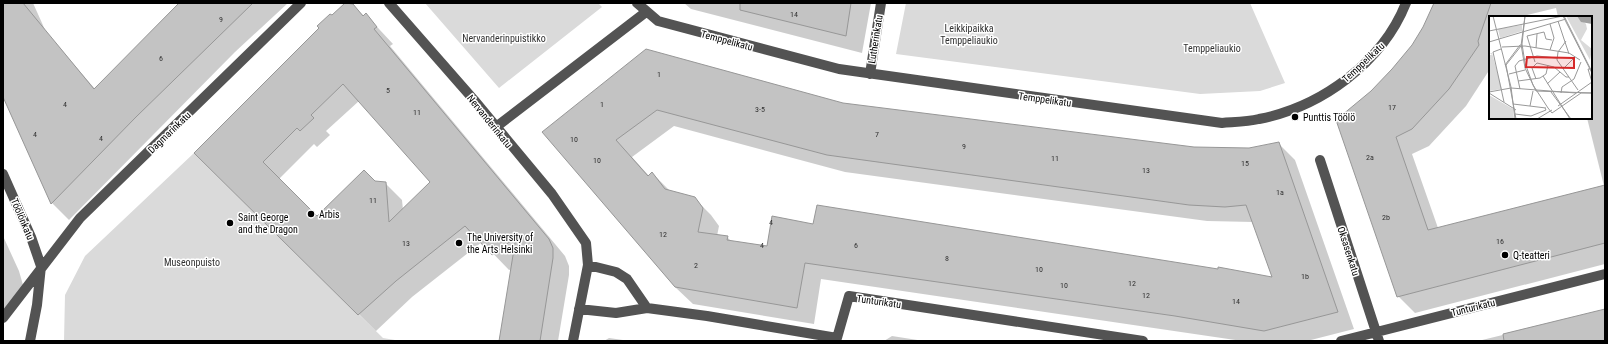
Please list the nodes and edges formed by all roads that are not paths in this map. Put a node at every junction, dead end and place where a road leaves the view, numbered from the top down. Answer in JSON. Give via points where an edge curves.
{"nodes":[{"id":1,"x":301,"y":3,"type":"edge"},
{"id":2,"x":389,"y":3,"type":"edge"},
{"id":3,"x":637,"y":3,"type":"edge"},
{"id":4,"x":881,"y":3,"type":"edge"},
{"id":5,"x":1406,"y":3,"type":"edge"},
{"id":6,"x":646,"y":12,"type":"junction"},
{"id":7,"x":870,"y":74,"type":"junction"},
{"id":8,"x":496,"y":127,"type":"junction"},
{"id":9,"x":1320,"y":160,"type":"dead end"},
{"id":10,"x":3,"y":174,"type":"edge"},
{"id":11,"x":588,"y":265,"type":"junction"},
{"id":12,"x":42,"y":266,"type":"junction"},
{"id":13,"x":1605,"y":274,"type":"edge"},
{"id":14,"x":647,"y":308,"type":"junction"},
{"id":15,"x":579,"y":309,"type":"junction"},
{"id":16,"x":3,"y":318,"type":"edge"},
{"id":17,"x":1378,"y":336,"type":"edge"},
{"id":18,"x":30,"y":341,"type":"edge"},
{"id":19,"x":573,"y":341,"type":"edge"},
{"id":20,"x":1143,"y":341,"type":"edge"},
{"id":21,"x":1341,"y":341,"type":"edge"}],
"edges":[{"from":1,"to":12,"type":"street","name":"Dagmarinkatu","via":[[80,218]]},
{"from":2,"to":8,"type":"street","name":"Nervanderinkatu"},
{"from":3,"to":6,"type":"street","name":"Temppelikatu"},
{"from":4,"to":7,"type":"street","name":"Lutherinkatu"},
{"from":5,"to":7,"type":"street","name":"Temppelikatu","via":[[1386,41],[1339,85],[1300,106],[1258,120],[1195,120]]},
{"from":6,"to":7,"type":"street","name":"Temppelikatu","via":[[658,21],[834,68]]},
{"from":6,"to":8,"type":"street"},
{"from":8,"to":11,"type":"street","name":"Nervanderinkatu","via":[[552,194],[586,243]]},
{"from":9,"to":17,"type":"street","name":"Oksasenkatu"},
{"from":10,"to":12,"type":"street","name":"Töölönkatu"},
{"from":11,"to":14,"type":"street","via":[[616,272],[627,279]]},
{"from":11,"to":15,"type":"street"},
{"from":12,"to":16,"type":"street","name":"Dagmarinkatu"},
{"from":12,"to":18,"type":"street"},
{"from":13,"to":17,"type":"street","name":"Tunturikatu"},
{"from":14,"to":15,"type":"street","name":"Tunturikatu","via":[[616,313]]},
{"from":14,"to":20,"type":"street","name":"Tunturikatu","via":[[837,338],[848,296]]},
{"from":15,"to":19,"type":"street"},
{"from":17,"to":21,"type":"street","name":"Tunturikatu"}]}
